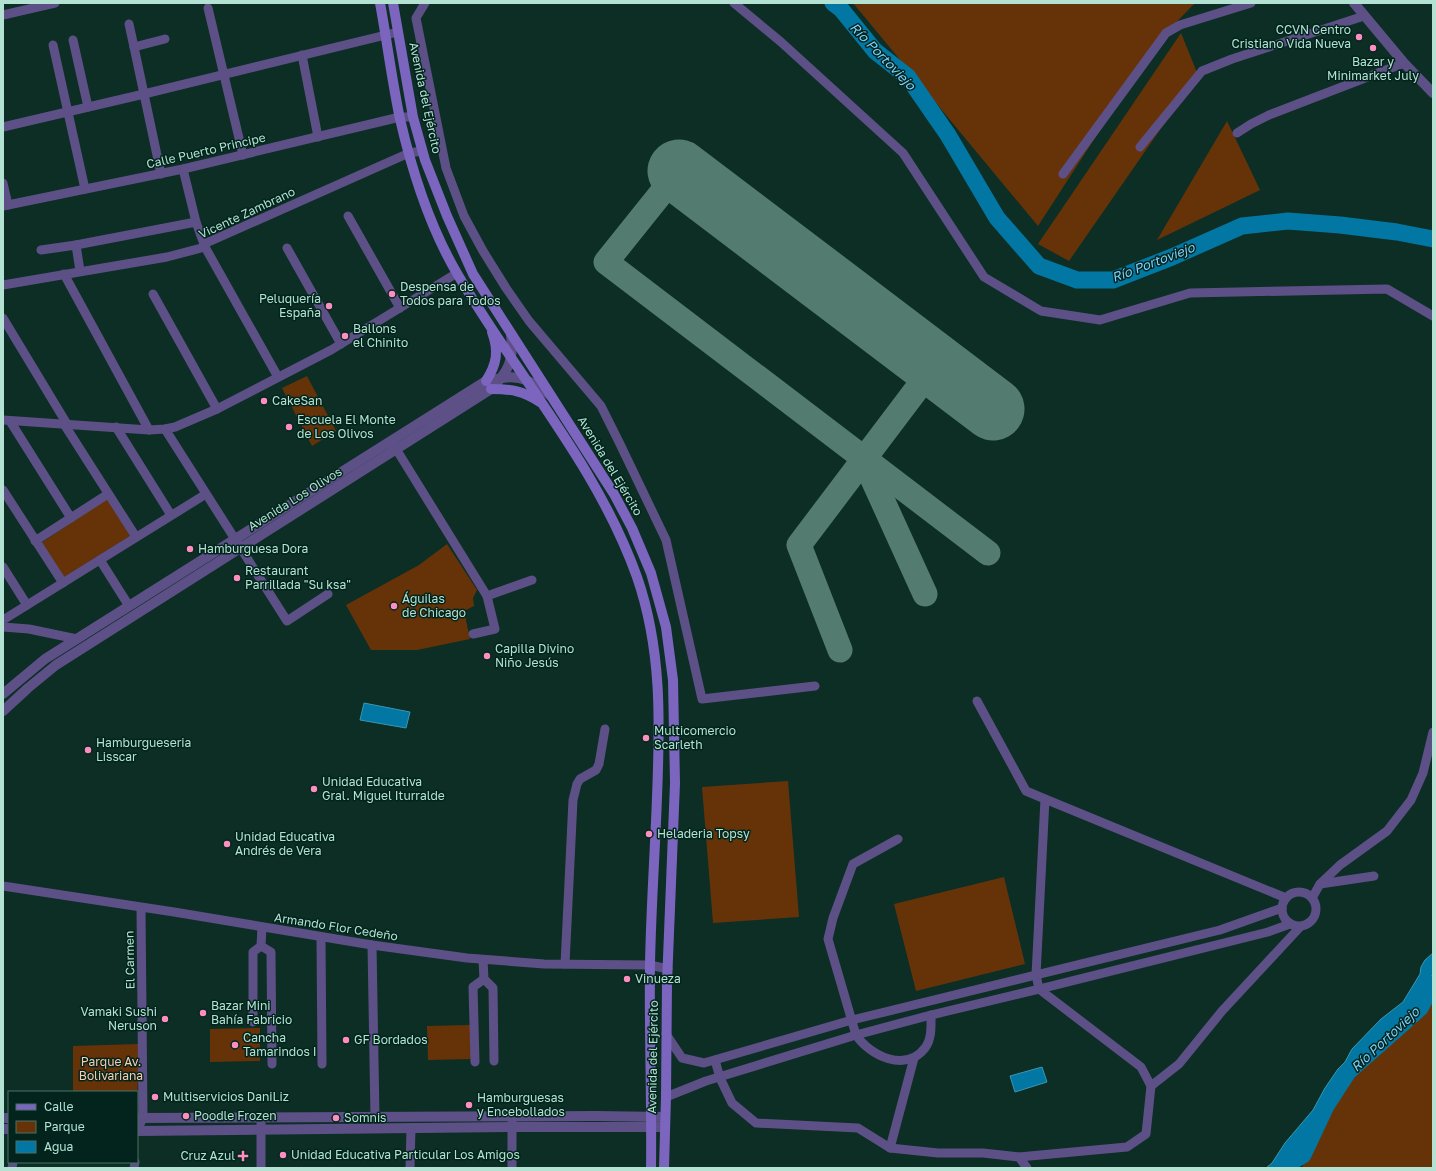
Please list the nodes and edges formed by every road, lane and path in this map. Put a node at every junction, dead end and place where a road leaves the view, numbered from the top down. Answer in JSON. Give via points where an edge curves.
{"nodes":[{"id":1,"x":55,"y":3,"type":"edge"},
{"id":2,"x":380,"y":3,"type":"edge"},
{"id":3,"x":393,"y":3,"type":"edge"},
{"id":4,"x":425,"y":3,"type":"edge"},
{"id":5,"x":734,"y":3,"type":"edge"},
{"id":6,"x":1251,"y":3,"type":"edge"},
{"id":7,"x":1354,"y":3,"type":"edge"},
{"id":8,"x":208,"y":8,"type":"dead end"},
{"id":9,"x":3,"y":15,"type":"edge"},
{"id":10,"x":1364,"y":16,"type":"junction"},
{"id":11,"x":129,"y":24,"type":"dead end"},
{"id":12,"x":398,"y":32,"type":"junction"},
{"id":13,"x":385,"y":35,"type":"junction"},
{"id":14,"x":165,"y":39,"type":"dead end"},
{"id":15,"x":73,"y":40,"type":"dead end"},
{"id":16,"x":52,"y":45,"type":"dead end"},
{"id":17,"x":134,"y":47,"type":"junction"},
{"id":18,"x":302,"y":54,"type":"junction"},
{"id":19,"x":1404,"y":63,"type":"junction"},
{"id":20,"x":224,"y":74,"type":"junction"},
{"id":21,"x":1433,"y":93,"type":"edge"},
{"id":22,"x":144,"y":94,"type":"junction"},
{"id":23,"x":88,"y":107,"type":"junction"},
{"id":24,"x":67,"y":112,"type":"junction"},
{"id":25,"x":400,"y":117,"type":"junction"},
{"id":26,"x":413,"y":117,"type":"junction"},
{"id":27,"x":3,"y":127,"type":"edge"},
{"id":28,"x":1238,"y":133,"type":"dead end"},
{"id":29,"x":318,"y":137,"type":"junction"},
{"id":30,"x":1140,"y":147,"type":"dead end"},
{"id":31,"x":422,"y":151,"type":"junction"},
{"id":32,"x":409,"y":153,"type":"junction"},
{"id":33,"x":243,"y":155,"type":"junction"},
{"id":34,"x":183,"y":169,"type":"junction"},
{"id":35,"x":161,"y":174,"type":"junction"},
{"id":36,"x":1063,"y":174,"type":"dead end"},
{"id":37,"x":3,"y":182,"type":"edge"},
{"id":38,"x":85,"y":189,"type":"junction"},
{"id":39,"x":6,"y":206,"type":"edge"},
{"id":40,"x":348,"y":216,"type":"dead end"},
{"id":41,"x":196,"y":222,"type":"junction"},
{"id":42,"x":76,"y":245,"type":"junction"},
{"id":43,"x":205,"y":245,"type":"junction"},
{"id":44,"x":287,"y":248,"type":"dead end"},
{"id":45,"x":41,"y":250,"type":"dead end"},
{"id":46,"x":80,"y":271,"type":"junction"},
{"id":47,"x":457,"y":273,"type":"junction"},
{"id":48,"x":64,"y":274,"type":"junction"},
{"id":49,"x":3,"y":285,"type":"edge"},
{"id":50,"x":152,"y":294,"type":"dead end"},
{"id":51,"x":400,"y":308,"type":"junction"},
{"id":52,"x":1433,"y":316,"type":"edge"},
{"id":53,"x":3,"y":318,"type":"edge"},
{"id":54,"x":488,"y":321,"type":"junction"},
{"id":55,"x":511,"y":334,"type":"junction"},
{"id":56,"x":342,"y":344,"type":"junction"},
{"id":57,"x":511,"y":357,"type":"junction"},
{"id":58,"x":278,"y":377,"type":"junction"},
{"id":59,"x":503,"y":378,"type":"junction"},
{"id":60,"x":526,"y":379,"type":"junction"},
{"id":61,"x":489,"y":385,"type":"junction"},
{"id":62,"x":553,"y":397,"type":"junction"},
{"id":63,"x":543,"y":404,"type":"junction"},
{"id":64,"x":217,"y":409,"type":"junction"},
{"id":65,"x":6,"y":420,"type":"edge"},
{"id":66,"x":66,"y":424,"type":"junction"},
{"id":67,"x":116,"y":428,"type":"junction"},
{"id":68,"x":165,"y":429,"type":"junction"},
{"id":69,"x":148,"y":430,"type":"junction"},
{"id":70,"x":394,"y":446,"type":"junction"},
{"id":71,"x":3,"y":490,"type":"edge"},
{"id":72,"x":108,"y":494,"type":"junction"},
{"id":73,"x":206,"y":494,"type":"junction"},
{"id":74,"x":171,"y":515,"type":"junction"},
{"id":75,"x":71,"y":518,"type":"junction"},
{"id":76,"x":136,"y":537,"type":"junction"},
{"id":77,"x":36,"y":541,"type":"junction"},
{"id":78,"x":238,"y":544,"type":"junction"},
{"id":79,"x":100,"y":560,"type":"junction"},
{"id":80,"x":3,"y":567,"type":"edge"},
{"id":81,"x":532,"y":580,"type":"dead end"},
{"id":82,"x":63,"y":583,"type":"junction"},
{"id":83,"x":328,"y":594,"type":"dead end"},
{"id":84,"x":487,"y":596,"type":"junction"},
{"id":85,"x":27,"y":605,"type":"junction"},
{"id":86,"x":129,"y":606,"type":"junction"},
{"id":87,"x":3,"y":620,"type":"edge"},
{"id":88,"x":3,"y":628,"type":"edge"},
{"id":89,"x":474,"y":634,"type":"dead end"},
{"id":90,"x":77,"y":639,"type":"junction"},
{"id":91,"x":815,"y":686,"type":"dead end"},
{"id":92,"x":3,"y":694,"type":"edge"},
{"id":93,"x":977,"y":700,"type":"dead end"},
{"id":94,"x":3,"y":711,"type":"edge"},
{"id":95,"x":605,"y":729,"type":"dead end"},
{"id":96,"x":1433,"y":732,"type":"edge"},
{"id":97,"x":1045,"y":799,"type":"junction"},
{"id":98,"x":898,"y":839,"type":"dead end"},
{"id":99,"x":1374,"y":876,"type":"dead end"},
{"id":100,"x":1320,"y":884,"type":"junction"},
{"id":101,"x":3,"y":886,"type":"edge"},
{"id":102,"x":1286,"y":898,"type":"junction"},
{"id":103,"x":1312,"y":898,"type":"junction"},
{"id":104,"x":141,"y":908,"type":"junction"},
{"id":105,"x":1282,"y":908,"type":"junction"},
{"id":106,"x":1290,"y":924,"type":"junction"},
{"id":107,"x":262,"y":927,"type":"junction"},
{"id":108,"x":1300,"y":927,"type":"junction"},
{"id":109,"x":321,"y":937,"type":"junction"},
{"id":110,"x":372,"y":945,"type":"junction"},
{"id":111,"x":261,"y":946,"type":"junction"},
{"id":112,"x":483,"y":960,"type":"junction"},
{"id":113,"x":565,"y":964,"type":"junction"},
{"id":114,"x":650,"y":965,"type":"junction"},
{"id":115,"x":668,"y":969,"type":"junction"},
{"id":116,"x":1036,"y":975,"type":"junction"},
{"id":117,"x":484,"y":979,"type":"junction"},
{"id":118,"x":1039,"y":989,"type":"junction"},
{"id":119,"x":930,"y":1015,"type":"junction"},
{"id":120,"x":852,"y":1020,"type":"junction"},
{"id":121,"x":253,"y":1022,"type":"dead end"},
{"id":122,"x":666,"y":1034,"type":"junction"},
{"id":123,"x":856,"y":1035,"type":"junction"},
{"id":124,"x":914,"y":1058,"type":"junction"},
{"id":125,"x":715,"y":1060,"type":"junction"},
{"id":126,"x":475,"y":1062,"type":"dead end"},
{"id":127,"x":494,"y":1062,"type":"dead end"},
{"id":128,"x":272,"y":1064,"type":"dead end"},
{"id":129,"x":322,"y":1064,"type":"dead end"},
{"id":130,"x":720,"y":1078,"type":"junction"},
{"id":131,"x":1151,"y":1086,"type":"junction"},
{"id":132,"x":666,"y":1097,"type":"junction"},
{"id":133,"x":512,"y":1116,"type":"junction"},
{"id":134,"x":651,"y":1116,"type":"junction"},
{"id":135,"x":665,"y":1117,"type":"junction"},
{"id":136,"x":140,"y":1118,"type":"edge"},
{"id":137,"x":375,"y":1118,"type":"junction"},
{"id":138,"x":261,"y":1119,"type":"junction"},
{"id":139,"x":512,"y":1127,"type":"junction"},
{"id":140,"x":652,"y":1127,"type":"junction"},
{"id":141,"x":665,"y":1127,"type":"junction"},
{"id":142,"x":411,"y":1128,"type":"junction"},
{"id":143,"x":138,"y":1130,"type":"edge"},
{"id":144,"x":261,"y":1130,"type":"junction"},
{"id":145,"x":890,"y":1148,"type":"junction"},
{"id":146,"x":1019,"y":1157,"type":"junction"},
{"id":147,"x":261,"y":1168,"type":"edge"},
{"id":148,"x":410,"y":1168,"type":"edge"},
{"id":149,"x":512,"y":1168,"type":"edge"},
{"id":150,"x":651,"y":1168,"type":"edge"},
{"id":151,"x":664,"y":1168,"type":"edge"},
{"id":152,"x":1027,"y":1168,"type":"edge"}],
"edges":[{"from":1,"to":9,"type":"street"},
{"from":2,"to":13,"type":"main road","name":"Avenida del Ejército"},
{"from":3,"to":12,"type":"main road","name":"Avenida del Ejército"},
{"from":4,"to":91,"type":"street","via":[[416,18],[446,168],[464,216],[482,251],[506,288],[529,321],[601,406],[620,444],[666,540],[702,698]]},
{"from":5,"to":52,"type":"street","via":[[781,42],[903,153],[984,277],[1041,311],[1100,320],[1190,292],[1387,289]]},
{"from":6,"to":36,"type":"street","via":[[1180,25],[1166,33]]},
{"from":7,"to":10,"type":"street"},
{"from":8,"to":20,"type":"street"},
{"from":10,"to":19,"type":"street"},
{"from":10,"to":30,"type":"street","via":[[1232,59],[1202,72]]},
{"from":11,"to":17,"type":"street"},
{"from":12,"to":13,"type":"street"},
{"from":12,"to":26,"type":"main road","name":"Avenida del Ejército"},
{"from":13,"to":18,"type":"street"},
{"from":13,"to":25,"type":"main road","name":"Avenida del Ejército"},
{"from":14,"to":17,"type":"street"},
{"from":15,"to":23,"type":"street"},
{"from":16,"to":24,"type":"street"},
{"from":17,"to":22,"type":"street"},
{"from":18,"to":20,"type":"street"},
{"from":18,"to":29,"type":"street"},
{"from":19,"to":21,"type":"street"},
{"from":19,"to":28,"type":"street","via":[[1269,115]]},
{"from":20,"to":22,"type":"street"},
{"from":20,"to":33,"type":"street"},
{"from":22,"to":23,"type":"street"},
{"from":22,"to":35,"type":"street"},
{"from":23,"to":24,"type":"street"},
{"from":24,"to":27,"type":"street"},
{"from":24,"to":38,"type":"street"},
{"from":25,"to":26,"type":"street","name":"Calle Puerto Principe"},
{"from":25,"to":29,"type":"street","name":"Calle Puerto Principe"},
{"from":25,"to":32,"type":"main road","name":"Avenida del Ejército"},
{"from":26,"to":31,"type":"main road","name":"Avenida del Ejército"},
{"from":29,"to":33,"type":"street","name":"Calle Puerto Principe"},
{"from":31,"to":32,"type":"street","name":"Vicente Zambrano"},
{"from":31,"to":55,"type":"main road","name":"Avenida del Ejército","via":[[473,274]]},
{"from":32,"to":43,"type":"street","name":"Vicente Zambrano"},
{"from":32,"to":47,"type":"main road","name":"Avenida del Ejército","via":[[430,219]]},
{"from":33,"to":34,"type":"street","name":"Calle Puerto Principe"},
{"from":34,"to":35,"type":"street","name":"Calle Puerto Principe"},
{"from":34,"to":41,"type":"street"},
{"from":35,"to":38,"type":"street","name":"Calle Puerto Principe"},
{"from":37,"to":39,"type":"street"},
{"from":38,"to":39,"type":"street","name":"Calle Puerto Principe"},
{"from":40,"to":51,"type":"street"},
{"from":41,"to":42,"type":"street"},
{"from":41,"to":43,"type":"street"},
{"from":42,"to":45,"type":"street"},
{"from":42,"to":46,"type":"street"},
{"from":43,"to":46,"type":"street","name":"Vicente Zambrano","via":[[167,257]]},
{"from":43,"to":58,"type":"street"},
{"from":44,"to":56,"type":"street"},
{"from":46,"to":48,"type":"street","name":"Vicente Zambrano"},
{"from":47,"to":51,"type":"street"},
{"from":47,"to":54,"type":"main road","name":"Avenida del Ejército"},
{"from":48,"to":49,"type":"street","name":"Vicente Zambrano"},
{"from":48,"to":69,"type":"street"},
{"from":50,"to":64,"type":"street"},
{"from":51,"to":56,"type":"street"},
{"from":53,"to":66,"type":"street"},
{"from":54,"to":57,"type":"main road","name":"Avenida del Ejército"},
{"from":54,"to":61,"type":"main road","via":[[495,342],[496,356]]},
{"from":55,"to":57,"type":"street"},
{"from":55,"to":62,"type":"main road","name":"Avenida del Ejército"},
{"from":56,"to":58,"type":"street"},
{"from":57,"to":59,"type":"street"},
{"from":57,"to":60,"type":"main road","name":"Avenida del Ejército"},
{"from":58,"to":64,"type":"street"},
{"from":59,"to":60,"type":"street","name":"Avenida Los Olivos"},
{"from":59,"to":61,"type":"street","name":"Avenida Los Olivos"},
{"from":60,"to":62,"type":"street"},
{"from":60,"to":63,"type":"main road","name":"Avenida del Ejército"},
{"from":61,"to":63,"type":"main road","via":[[519,391]]},
{"from":61,"to":70,"type":"street","name":"Avenida Los Olivos"},
{"from":62,"to":115,"type":"main road","name":"Avenida del Ejército","via":[[611,488],[632,528],[651,573],[666,627],[673,680],[675,783]]},
{"from":63,"to":114,"type":"main road","name":"Avenida del Ejército","via":[[577,455],[624,543],[638,580],[651,632],[656,659],[660,735]]},
{"from":64,"to":68,"type":"street"},
{"from":65,"to":66,"type":"street"},
{"from":65,"to":75,"type":"street"},
{"from":66,"to":67,"type":"street"},
{"from":66,"to":72,"type":"street"},
{"from":67,"to":69,"type":"street"},
{"from":67,"to":74,"type":"street"},
{"from":68,"to":69,"type":"street"},
{"from":68,"to":73,"type":"street"},
{"from":70,"to":78,"type":"street","name":"Avenida Los Olivos"},
{"from":70,"to":84,"type":"street"},
{"from":71,"to":77,"type":"street"},
{"from":72,"to":75,"type":"street"},
{"from":72,"to":76,"type":"street"},
{"from":73,"to":74,"type":"street"},
{"from":73,"to":78,"type":"street"},
{"from":74,"to":76,"type":"street"},
{"from":75,"to":77,"type":"street"},
{"from":76,"to":79,"type":"street"},
{"from":77,"to":82,"type":"street"},
{"from":78,"to":83,"type":"street","via":[[287,620]]},
{"from":78,"to":86,"type":"street","name":"Avenida Los Olivos"},
{"from":78,"to":94,"type":"street","name":"Avenida Los Olivos","via":[[56,665]]},
{"from":79,"to":82,"type":"street"},
{"from":79,"to":86,"type":"street"},
{"from":80,"to":85,"type":"street"},
{"from":81,"to":84,"type":"street"},
{"from":82,"to":85,"type":"street"},
{"from":84,"to":89,"type":"street","via":[[494,629]]},
{"from":85,"to":87,"type":"street"},
{"from":86,"to":90,"type":"street","name":"Avenida Los Olivos"},
{"from":88,"to":90,"type":"street","via":[[29,629]]},
{"from":90,"to":92,"type":"street","name":"Avenida Los Olivos"},
{"from":93,"to":97,"type":"street","via":[[1026,791]]},
{"from":95,"to":113,"type":"street","via":[[599,764],[596,770],[580,779],[573,800]]},
{"from":96,"to":100,"type":"street","via":[[1423,773],[1411,800],[1387,831],[1340,865]]},
{"from":97,"to":102,"type":"street"},
{"from":97,"to":116,"type":"street"},
{"from":98,"to":120,"type":"street","via":[[854,864],[831,925],[828,939]]},
{"from":99,"to":100,"type":"street"},
{"from":100,"to":103,"type":"street"},
{"from":101,"to":104,"type":"street","name":"Armando Flor Cedeño"},
{"from":102,"to":103,"type":"street","via":[[1302,892]]},
{"from":102,"to":105,"type":"street"},
{"from":103,"to":108,"type":"street","via":[[1316,908],[1314,919]]},
{"from":104,"to":107,"type":"street","name":"Armando Flor Cedeño"},
{"from":104,"to":136,"type":"street","name":"El Carmen"},
{"from":105,"to":106,"type":"street","via":[[1284,917]]},
{"from":105,"to":116,"type":"street","via":[[1220,930]]},
{"from":106,"to":108,"type":"street"},
{"from":106,"to":118,"type":"street","via":[[1268,932]]},
{"from":107,"to":109,"type":"street","name":"Armando Flor Cedeño"},
{"from":107,"to":111,"type":"street"},
{"from":108,"to":131,"type":"street","via":[[1222,1011],[1179,1064]]},
{"from":109,"to":110,"type":"street","name":"Armando Flor Cedeño"},
{"from":109,"to":129,"type":"street"},
{"from":110,"to":112,"type":"street","name":"Armando Flor Cedeño"},
{"from":110,"to":137,"type":"street"},
{"from":111,"to":121,"type":"street","via":[[253,952]]},
{"from":111,"to":128,"type":"street","via":[[271,952]]},
{"from":112,"to":113,"type":"street","name":"Armando Flor Cedeño"},
{"from":112,"to":117,"type":"street"},
{"from":113,"to":114,"type":"street","name":"Armando Flor Cedeño"},
{"from":114,"to":115,"type":"street","name":"Armando Flor Cedeño"},
{"from":114,"to":134,"type":"main road","name":"Avenida del Ejército"},
{"from":115,"to":122,"type":"main road","name":"Avenida del Ejército"},
{"from":116,"to":118,"type":"street"},
{"from":116,"to":120,"type":"street"},
{"from":117,"to":126,"type":"street","via":[[473,986]]},
{"from":117,"to":127,"type":"street","via":[[493,988]]},
{"from":118,"to":119,"type":"street"},
{"from":118,"to":131,"type":"street","via":[[1141,1066]]},
{"from":119,"to":123,"type":"street"},
{"from":119,"to":124,"type":"street","via":[[930,1036],[925,1048]]},
{"from":120,"to":123,"type":"street"},
{"from":120,"to":125,"type":"street"},
{"from":122,"to":125,"type":"street","via":[[682,1058],[704,1063]]},
{"from":122,"to":132,"type":"main road","name":"Avenida del Ejército"},
{"from":123,"to":124,"type":"street","via":[[875,1054],[896,1061]]},
{"from":123,"to":130,"type":"street"},
{"from":124,"to":145,"type":"street"},
{"from":125,"to":130,"type":"street"},
{"from":130,"to":132,"type":"street"},
{"from":130,"to":145,"type":"street","via":[[732,1103],[756,1123],[858,1128]]},
{"from":131,"to":146,"type":"street","via":[[1146,1134],[1127,1147]]},
{"from":132,"to":135,"type":"main road","name":"Avenida del Ejército"},
{"from":133,"to":134,"type":"street"},
{"from":133,"to":137,"type":"street"},
{"from":133,"to":139,"type":"street"},
{"from":134,"to":135,"type":"street"},
{"from":134,"to":140,"type":"main road","name":"Avenida del Ejército"},
{"from":135,"to":141,"type":"main road","name":"Avenida del Ejército"},
{"from":136,"to":138,"type":"street"},
{"from":137,"to":138,"type":"street"},
{"from":138,"to":144,"type":"street"},
{"from":139,"to":140,"type":"street"},
{"from":139,"to":142,"type":"street"},
{"from":139,"to":149,"type":"street"},
{"from":140,"to":141,"type":"street"},
{"from":140,"to":150,"type":"main road","name":"Avenida del Ejército"},
{"from":141,"to":151,"type":"main road","name":"Avenida del Ejército"},
{"from":142,"to":144,"type":"street"},
{"from":142,"to":148,"type":"street"},
{"from":143,"to":144,"type":"street"},
{"from":144,"to":147,"type":"street"},
{"from":145,"to":146,"type":"street"},
{"from":146,"to":152,"type":"street"}]}
